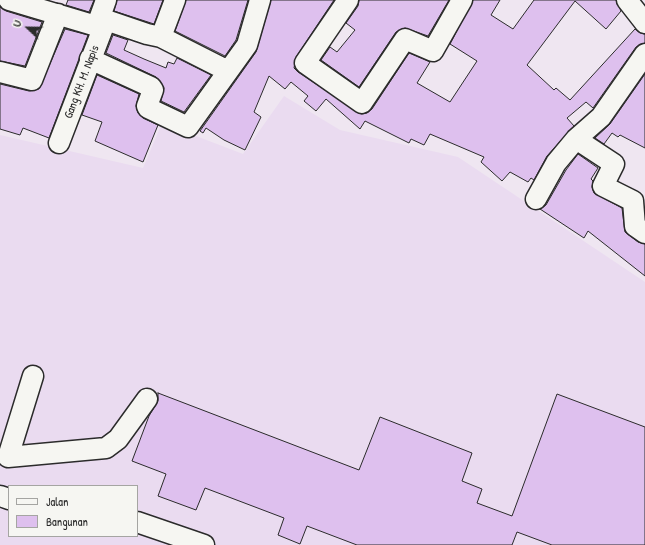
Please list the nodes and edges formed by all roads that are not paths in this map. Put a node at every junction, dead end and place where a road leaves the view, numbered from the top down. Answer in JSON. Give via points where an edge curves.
{"nodes":[{"id":1,"x":9,"y":0,"type":"edge"},
{"id":2,"x":175,"y":0,"type":"edge"},
{"id":3,"x":260,"y":0,"type":"edge"},
{"id":4,"x":348,"y":0,"type":"edge"},
{"id":5,"x":627,"y":0,"type":"edge"},
{"id":6,"x":460,"y":1,"type":"edge"},
{"id":7,"x":58,"y":14,"type":"junction"},
{"id":8,"x":101,"y":14,"type":"edge"},
{"id":9,"x":645,"y":23,"type":"edge"},
{"id":10,"x":161,"y":37,"type":"junction"},
{"id":11,"x":645,"y":54,"type":"edge"},
{"id":12,"x":90,"y":60,"type":"junction"},
{"id":13,"x":228,"y":71,"type":"junction"},
{"id":14,"x":0,"y":72,"type":"edge"},
{"id":15,"x":576,"y":139,"type":"junction"},
{"id":16,"x":60,"y":143,"type":"dead end"},
{"id":17,"x":536,"y":199,"type":"dead end"},
{"id":18,"x":645,"y":234,"type":"edge"},
{"id":19,"x":33,"y":376,"type":"dead end"},
{"id":20,"x":147,"y":399,"type":"dead end"},
{"id":21,"x":4,"y":458,"type":"edge"},
{"id":22,"x":138,"y":522,"type":"edge"},
{"id":23,"x":204,"y":545,"type":"edge"}],
"edges":[{"from":1,"to":7,"type":"street"},
{"from":2,"to":10,"type":"street"},
{"from":3,"to":13,"type":"street","via":[[247,45]]},
{"from":4,"to":6,"type":"street","via":[[305,63],[362,103],[405,39],[433,52]]},
{"from":5,"to":9,"type":"street"},
{"from":7,"to":8,"type":"street"},
{"from":7,"to":14,"type":"street","via":[[32,80]]},
{"from":8,"to":10,"type":"street","via":[[147,34]]},
{"from":8,"to":12,"type":"street","name":"Gang KH. M. Napis","via":[[103,28]]},
{"from":10,"to":13,"type":"street"},
{"from":11,"to":15,"type":"street","via":[[601,117]]},
{"from":12,"to":13,"type":"street","via":[[151,87],[154,90],[148,108],[186,127],[190,126]]},
{"from":12,"to":16,"type":"street","name":"Gang KH. M. Napis"},
{"from":15,"to":17,"type":"street","via":[[556,163]]},
{"from":15,"to":18,"type":"street","via":[[614,164],[603,186],[633,201],[635,226]]},
{"from":19,"to":21,"type":"street"},
{"from":20,"to":21,"type":"street","via":[[118,439],[106,448]]},
{"from":22,"to":23,"type":"street"}]}
